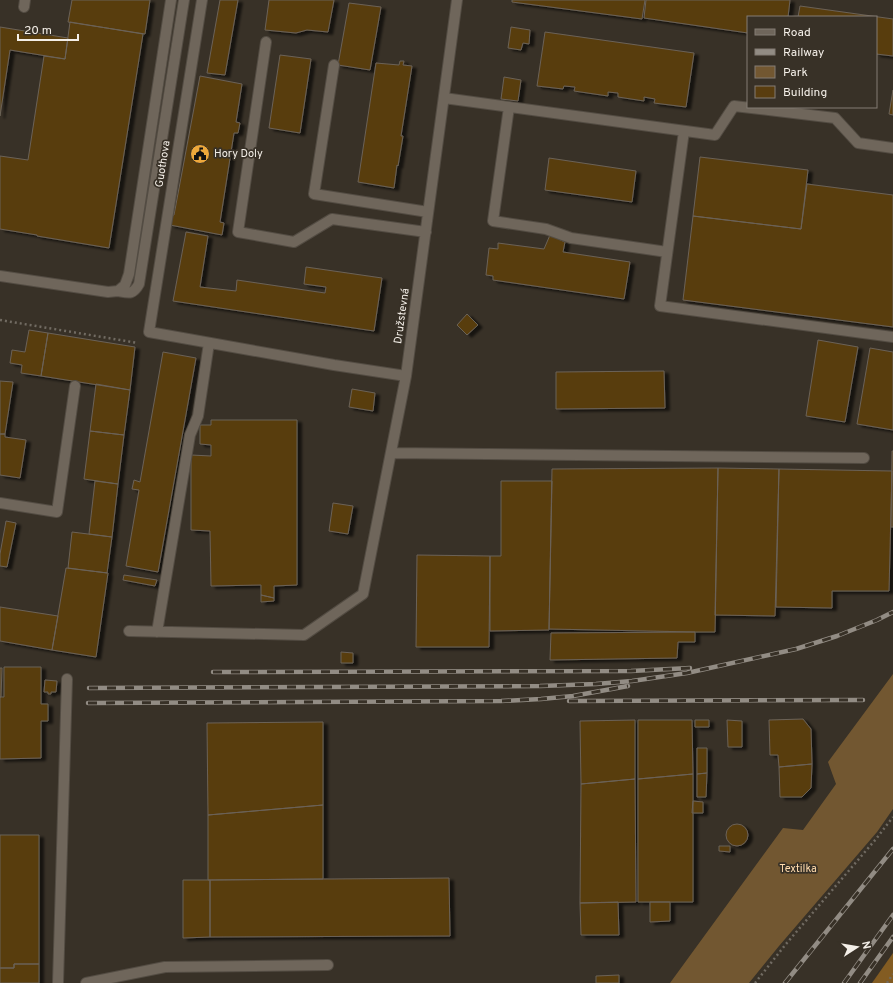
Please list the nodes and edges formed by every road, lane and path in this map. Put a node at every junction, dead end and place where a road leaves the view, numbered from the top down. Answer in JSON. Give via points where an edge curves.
{"nodes":[{"id":1,"x":171,"y":0,"type":"edge"},
{"id":2,"x":184,"y":0,"type":"edge"},
{"id":3,"x":202,"y":0,"type":"edge"},
{"id":4,"x":457,"y":0,"type":"edge"},
{"id":5,"x":266,"y":42,"type":"dead end"},
{"id":6,"x":334,"y":65,"type":"dead end"},
{"id":7,"x":444,"y":98,"type":"junction"},
{"id":8,"x":509,"y":107,"type":"junction"},
{"id":9,"x":747,"y":108,"type":"edge"},
{"id":10,"x":751,"y":108,"type":"edge"},
{"id":11,"x":684,"y":131,"type":"junction"},
{"id":12,"x":893,"y":148,"type":"edge"},
{"id":13,"x":428,"y":212,"type":"junction"},
{"id":14,"x":426,"y":232,"type":"junction"},
{"id":15,"x":667,"y":252,"type":"junction"},
{"id":16,"x":0,"y":276,"type":"edge"},
{"id":17,"x":118,"y":291,"type":"junction"},
{"id":18,"x":0,"y":320,"type":"edge"},
{"id":19,"x":893,"y":337,"type":"edge"},
{"id":20,"x":209,"y":343,"type":"junction"},
{"id":21,"x":141,"y":344,"type":"dead end"},
{"id":22,"x":406,"y":376,"type":"junction"},
{"id":23,"x":75,"y":386,"type":"dead end"},
{"id":24,"x":391,"y":453,"type":"junction"},
{"id":25,"x":864,"y":458,"type":"dead end"},
{"id":26,"x":0,"y":503,"type":"edge"},
{"id":27,"x":129,"y":631,"type":"dead end"},
{"id":28,"x":157,"y":632,"type":"junction"},
{"id":29,"x":67,"y":679,"type":"dead end"},
{"id":30,"x":893,"y":817,"type":"edge"},
{"id":31,"x":328,"y":965,"type":"dead end"},
{"id":32,"x":893,"y":974,"type":"edge"},
{"id":33,"x":58,"y":983,"type":"edge"},
{"id":34,"x":86,"y":983,"type":"edge"},
{"id":35,"x":755,"y":983,"type":"edge"},
{"id":36,"x":887,"y":983,"type":"edge"}],
"edges":[{"from":1,"to":17,"type":"street","via":[[129,274],[125,285]]},
{"from":2,"to":17,"type":"street","via":[[139,284],[134,292]]},
{"from":3,"to":20,"type":"street","name":"Guothova","via":[[148,332]]},
{"from":4,"to":7,"type":"street","name":"Družstevná"},
{"from":5,"to":14,"type":"street","via":[[238,232],[294,242],[332,219]]},
{"from":6,"to":13,"type":"street","via":[[314,194]]},
{"from":7,"to":8,"type":"street"},
{"from":7,"to":13,"type":"street","name":"Družstevná"},
{"from":8,"to":11,"type":"street"},
{"from":8,"to":15,"type":"street","via":[[493,221],[546,229],[571,238]]},
{"from":9,"to":11,"type":"street","via":[[734,106],[715,135]]},
{"from":10,"to":12,"type":"street","via":[[835,118],[858,142]]},
{"from":11,"to":15,"type":"street"},
{"from":13,"to":14,"type":"street","name":"Družstevná"},
{"from":14,"to":22,"type":"street","name":"Družstevná"},
{"from":15,"to":19,"type":"street","via":[[660,306]]},
{"from":16,"to":17,"type":"street","via":[[108,292]]},
{"from":18,"to":21,"type":"path"},
{"from":20,"to":22,"type":"street"},
{"from":20,"to":28,"type":"street","via":[[198,416],[190,435]]},
{"from":22,"to":24,"type":"street","name":"Družstevná"},
{"from":23,"to":26,"type":"street","via":[[56,512]]},
{"from":24,"to":25,"type":"street"},
{"from":24,"to":28,"type":"street","name":"Družstevná","via":[[363,594],[304,636]]},
{"from":27,"to":28,"type":"street","name":"Družstevná"},
{"from":29,"to":33,"type":"street"},
{"from":30,"to":35,"type":"path"},
{"from":31,"to":34,"type":"street","via":[[165,967]]},
{"from":32,"to":36,"type":"path"}]}
